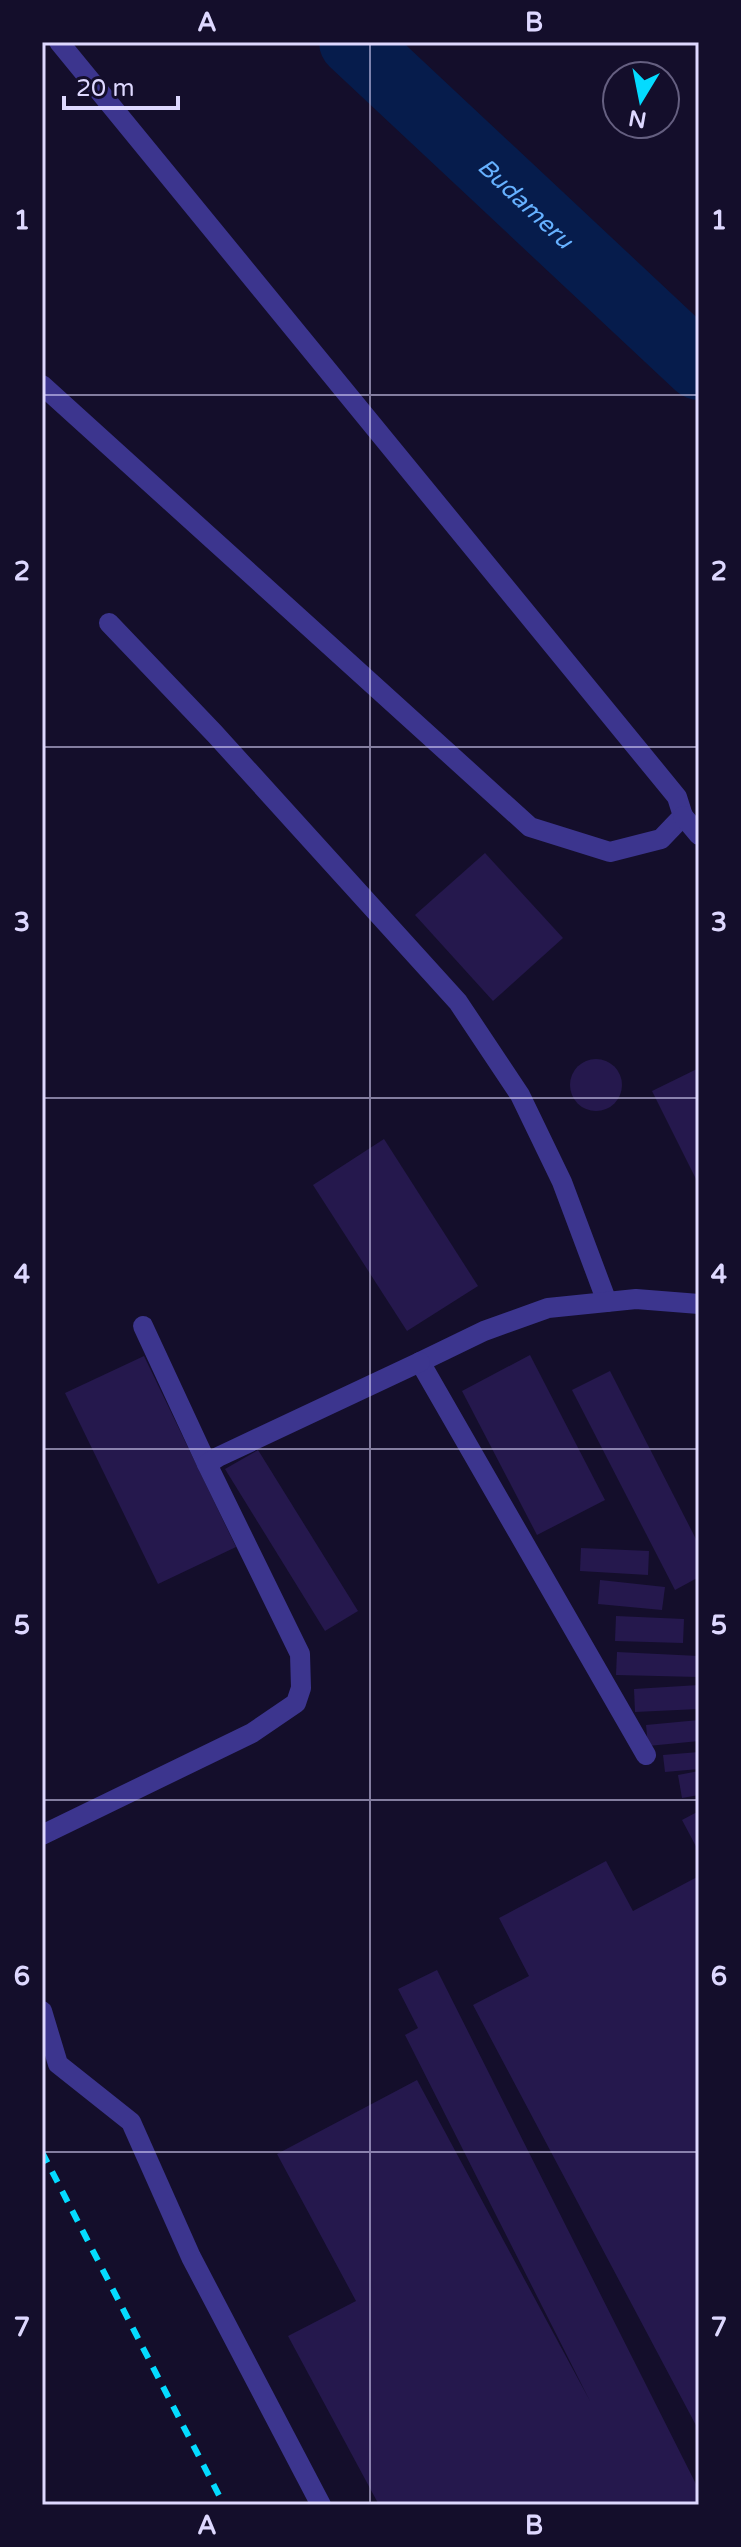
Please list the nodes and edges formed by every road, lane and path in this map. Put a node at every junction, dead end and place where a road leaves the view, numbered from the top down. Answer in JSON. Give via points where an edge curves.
{"nodes":[{"id":1,"x":59,"y":42,"type":"edge"},
{"id":2,"x":42,"y":385,"type":"edge"},
{"id":3,"x":109,"y":623,"type":"dead end"},
{"id":4,"x":680,"y":806,"type":"junction"},
{"id":5,"x":699,"y":835,"type":"edge"},
{"id":6,"x":607,"y":1302,"type":"junction"},
{"id":7,"x":699,"y":1304,"type":"edge"},
{"id":8,"x":143,"y":1326,"type":"dead end"},
{"id":9,"x":420,"y":1362,"type":"junction"},
{"id":10,"x":207,"y":1464,"type":"junction"},
{"id":11,"x":646,"y":1755,"type":"dead end"},
{"id":12,"x":42,"y":1835,"type":"edge"},
{"id":13,"x":42,"y":2011,"type":"edge"},
{"id":14,"x":321,"y":2505,"type":"edge"}],
"edges":[{"from":1,"to":4,"type":"street"},
{"from":2,"to":4,"type":"street","via":[[530,827],[610,852],[661,839]]},
{"from":3,"to":6,"type":"street","via":[[458,1002],[520,1095],[562,1182]]},
{"from":4,"to":5,"type":"street"},
{"from":6,"to":7,"type":"street"},
{"from":6,"to":9,"type":"street","via":[[548,1308]]},
{"from":8,"to":10,"type":"street"},
{"from":9,"to":10,"type":"street"},
{"from":9,"to":11,"type":"street"},
{"from":10,"to":12,"type":"street","via":[[300,1654],[296,1703],[252,1733]]},
{"from":13,"to":14,"type":"street","via":[[58,2064],[131,2122],[191,2257]]}]}
